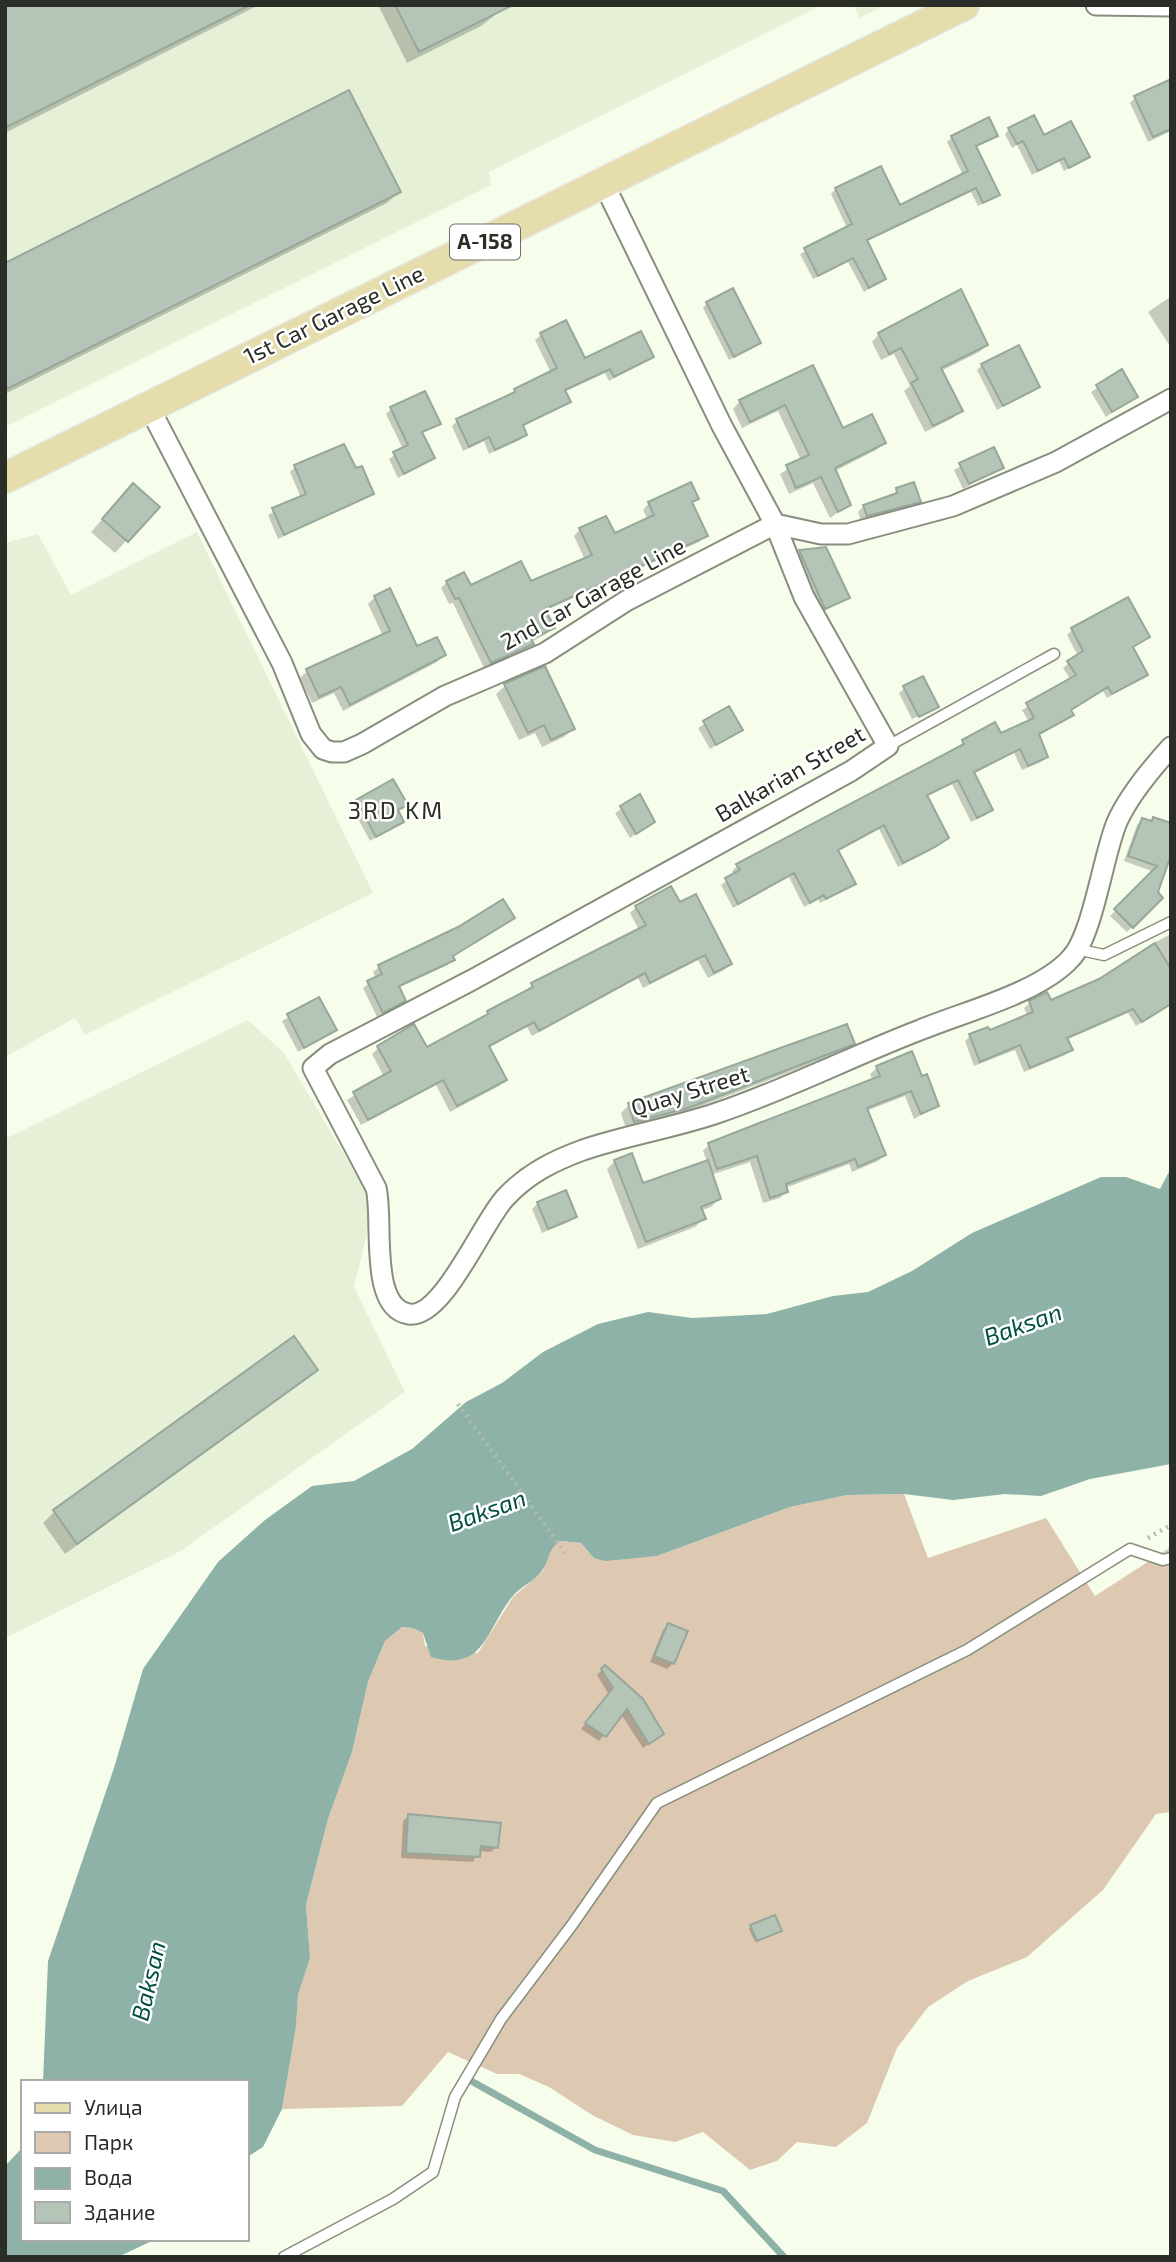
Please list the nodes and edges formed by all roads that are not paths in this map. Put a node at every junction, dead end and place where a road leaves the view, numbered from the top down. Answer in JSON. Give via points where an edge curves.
{"nodes":[{"id":1,"x":964,"y":5,"type":"edge"},
{"id":2,"x":1096,"y":5,"type":"edge"},
{"id":3,"x":1171,"y":6,"type":"edge"},
{"id":4,"x":604,"y":184,"type":"junction"},
{"id":5,"x":1171,"y":399,"type":"edge"},
{"id":6,"x":148,"y":405,"type":"junction"},
{"id":7,"x":5,"y":478,"type":"edge"},
{"id":8,"x":775,"y":524,"type":"junction"},
{"id":9,"x":1054,"y":654,"type":"dead end"},
{"id":10,"x":888,"y":746,"type":"junction"},
{"id":11,"x":1171,"y":747,"type":"edge"},
{"id":12,"x":1171,"y":922,"type":"edge"},
{"id":13,"x":1076,"y":950,"type":"junction"},
{"id":14,"x":313,"y":1068,"type":"joint"},
{"id":15,"x":1171,"y":1558,"type":"edge"},
{"id":16,"x":284,"y":2257,"type":"edge"}],
"edges":[{"from":1,"to":4,"type":"main road","name":"1st Car Garage Line","number":"А-158"},
{"from":2,"to":3,"type":"street"},
{"from":4,"to":6,"type":"main road","name":"1st Car Garage Line","number":"А-158"},
{"from":4,"to":8,"type":"street","name":"Balkarian Street"},
{"from":5,"to":8,"type":"street","via":[[1056,462],[953,506],[848,534],[821,534]]},
{"from":6,"to":7,"type":"main road","name":"1st Car Garage Line","number":"А-158"},
{"from":6,"to":8,"type":"street","name":"2nd Car Garage Line","via":[[282,663],[311,733],[323,749],[332,752],[362,744],[445,696],[545,653],[626,601]]},
{"from":8,"to":10,"type":"street","name":"Balkarian Street","via":[[804,597]]},
{"from":9,"to":10,"type":"lane"},
{"from":10,"to":14,"type":"street","name":"Balkarian Street","via":[[851,771],[330,1054]]},
{"from":11,"to":13,"type":"street","name":"Quay Street","via":[[1116,823]]},
{"from":12,"to":13,"type":"lane","via":[[1104,955]]},
{"from":13,"to":14,"type":"street","name":"Quay Street","via":[[1046,976],[1005,998],[719,1113],[545,1165],[506,1196],[436,1302],[416,1314],[396,1308],[388,1297],[379,1261],[381,1207],[376,1188]]},
{"from":15,"to":16,"type":"lane","via":[[1163,1560],[1129,1549],[967,1650],[657,1803],[501,2019],[455,2097],[433,2172],[393,2199]]}]}
